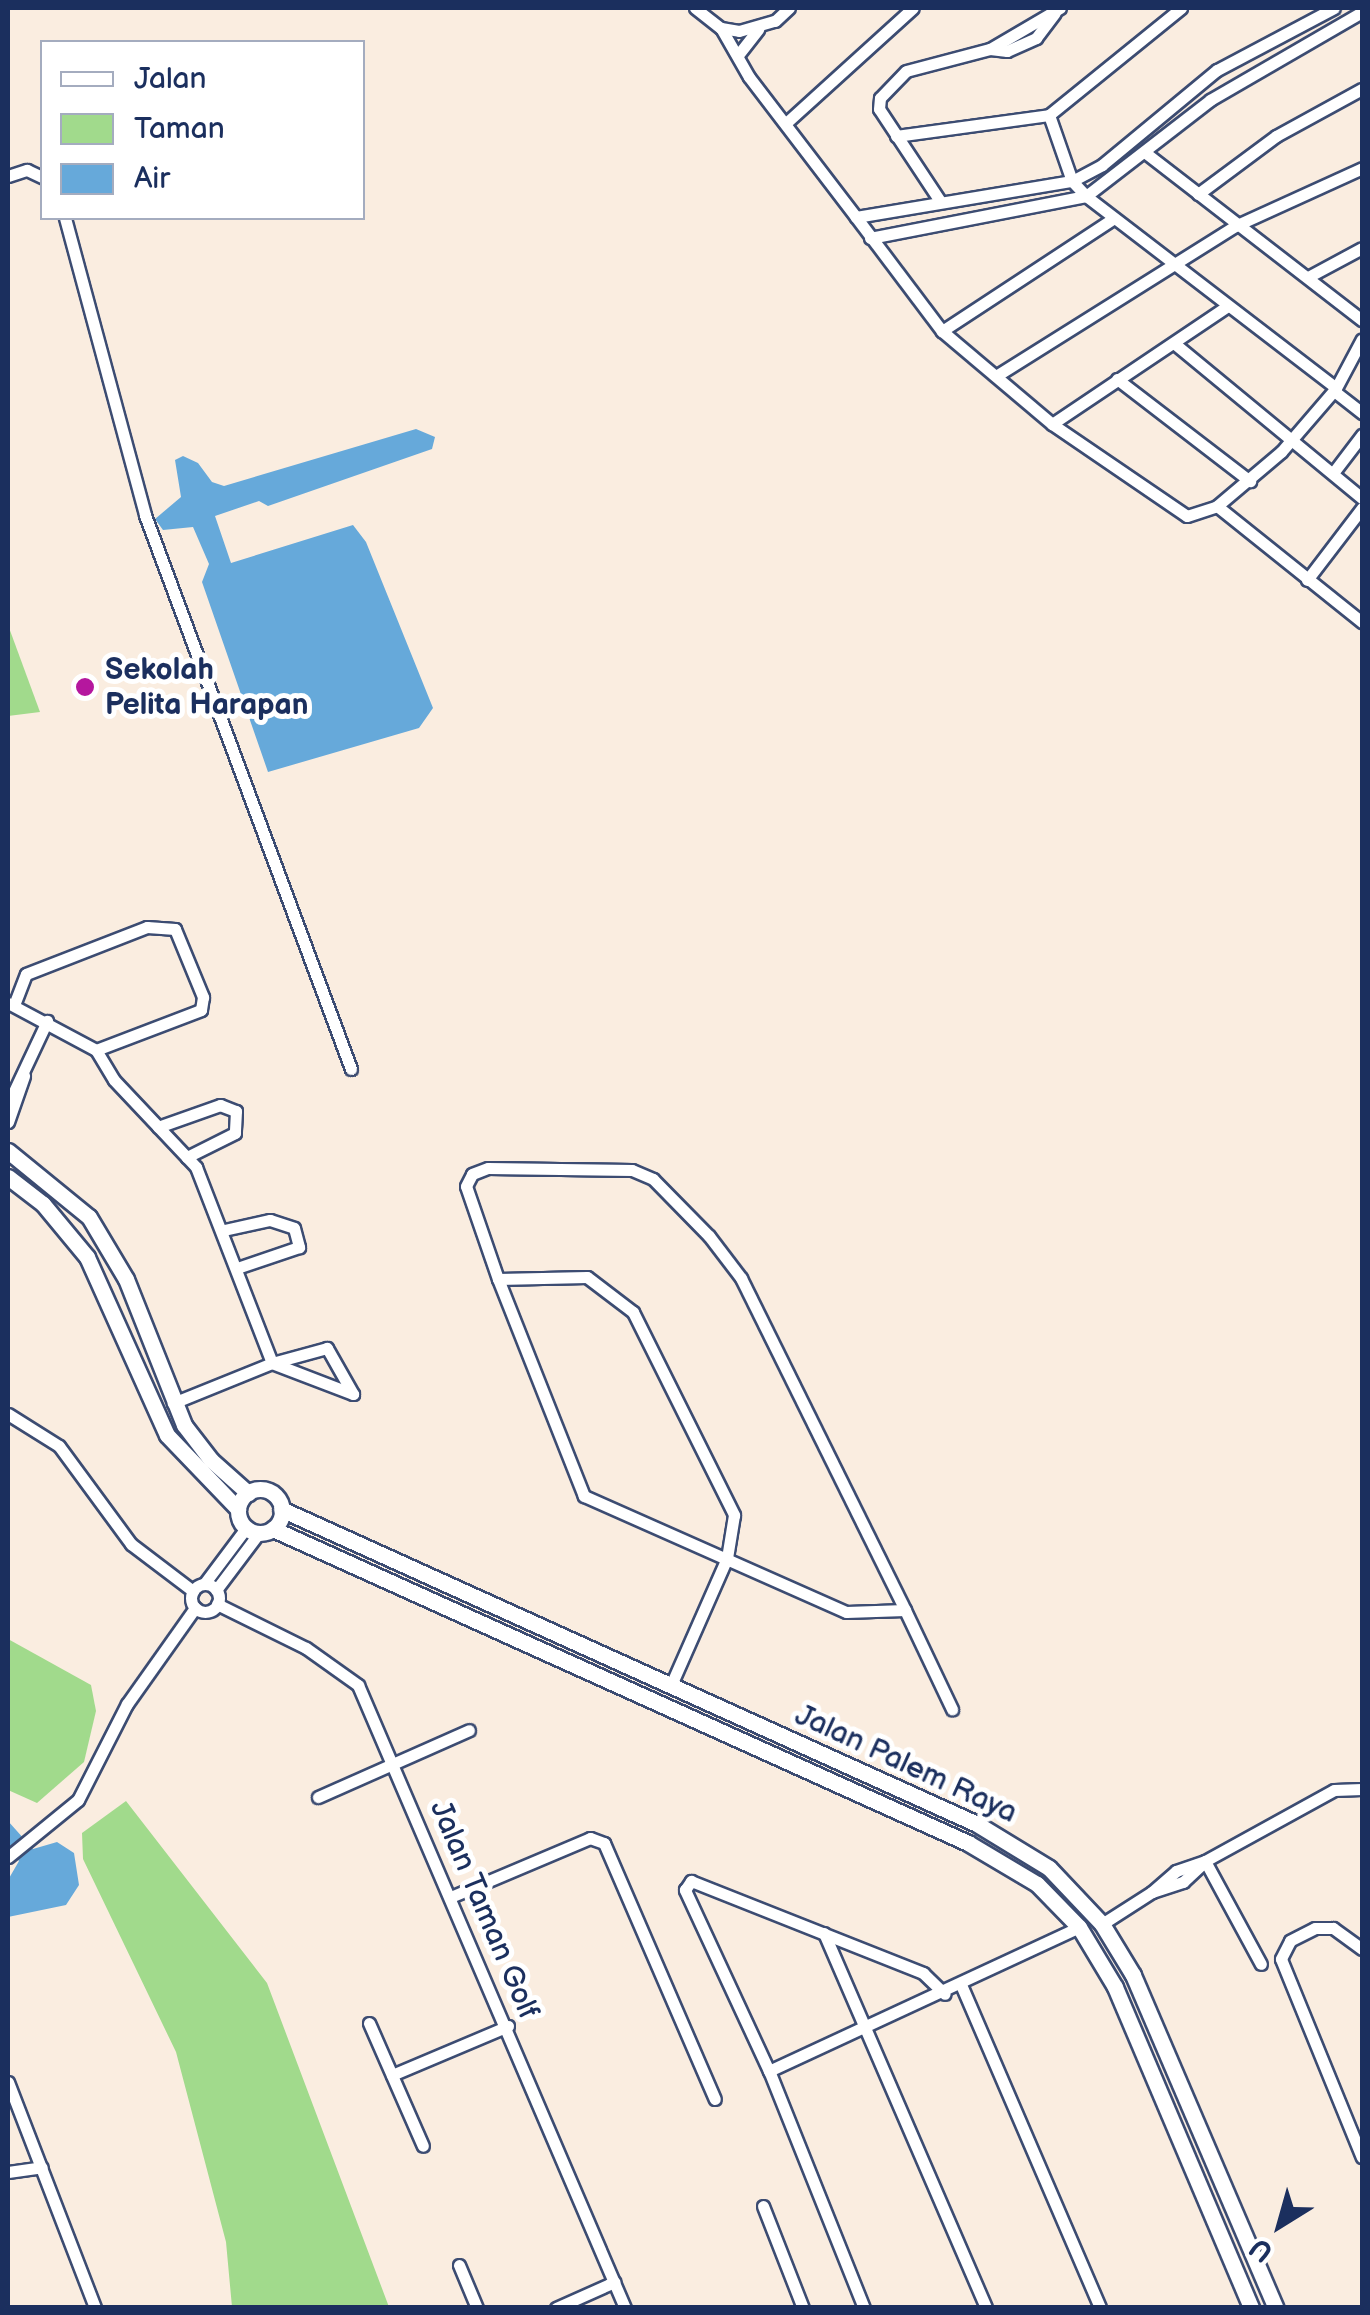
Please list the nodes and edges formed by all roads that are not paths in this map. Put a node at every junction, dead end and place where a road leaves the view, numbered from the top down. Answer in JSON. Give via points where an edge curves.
{"nodes":[{"id":1,"x":695,"y":8,"type":"edge"},
{"id":2,"x":789,"y":8,"type":"edge"},
{"id":3,"x":913,"y":8,"type":"edge"},
{"id":4,"x":1059,"y":8,"type":"edge"},
{"id":5,"x":1181,"y":8,"type":"edge"},
{"id":6,"x":1334,"y":8,"type":"edge"},
{"id":7,"x":1362,"y":12,"type":"edge"},
{"id":8,"x":721,"y":28,"type":"junction"},
{"id":9,"x":758,"y":29,"type":"junction"},
{"id":10,"x":738,"y":55,"type":"junction"},
{"id":11,"x":1362,"y":90,"type":"edge"},
{"id":12,"x":1049,"y":115,"type":"junction"},
{"id":13,"x":786,"y":123,"type":"junction"},
{"id":14,"x":896,"y":136,"type":"junction"},
{"id":15,"x":1147,"y":154,"type":"junction"},
{"id":16,"x":1362,"y":168,"type":"edge"},
{"id":17,"x":8,"y":176,"type":"edge"},
{"id":18,"x":40,"y":176,"type":"edge"},
{"id":19,"x":1072,"y":182,"type":"junction"},
{"id":20,"x":1198,"y":194,"type":"junction"},
{"id":21,"x":1086,"y":196,"type":"junction"},
{"id":22,"x":940,"y":201,"type":"junction"},
{"id":23,"x":856,"y":217,"type":"junction"},
{"id":24,"x":66,"y":220,"type":"edge"},
{"id":25,"x":1111,"y":220,"type":"junction"},
{"id":26,"x":1235,"y":226,"type":"junction"},
{"id":27,"x":870,"y":238,"type":"junction"},
{"id":28,"x":1362,"y":248,"type":"edge"},
{"id":29,"x":1174,"y":264,"type":"junction"},
{"id":30,"x":1308,"y":277,"type":"junction"},
{"id":31,"x":1226,"y":307,"type":"junction"},
{"id":32,"x":1362,"y":320,"type":"edge"},
{"id":33,"x":942,"y":331,"type":"junction"},
{"id":34,"x":1362,"y":338,"type":"edge"},
{"id":35,"x":1176,"y":344,"type":"junction"},
{"id":36,"x":996,"y":376,"type":"junction"},
{"id":37,"x":1117,"y":379,"type":"junction"},
{"id":38,"x":1335,"y":390,"type":"junction"},
{"id":39,"x":1362,"y":413,"type":"edge"},
{"id":40,"x":1052,"y":424,"type":"junction"},
{"id":41,"x":1362,"y":435,"type":"edge"},
{"id":42,"x":1293,"y":439,"type":"junction"},
{"id":43,"x":1333,"y":473,"type":"junction"},
{"id":44,"x":1250,"y":482,"type":"junction"},
{"id":45,"x":1362,"y":498,"type":"edge"},
{"id":46,"x":1216,"y":506,"type":"junction"},
{"id":47,"x":1362,"y":508,"type":"edge"},
{"id":48,"x":1307,"y":580,"type":"junction"},
{"id":49,"x":1362,"y":619,"type":"edge"},
{"id":50,"x":11,"y":1004,"type":"edge"},
{"id":51,"x":47,"y":1021,"type":"junction"},
{"id":52,"x":96,"y":1050,"type":"junction"},
{"id":53,"x":350,"y":1070,"type":"dead end"},
{"id":54,"x":24,"y":1076,"type":"junction"},
{"id":55,"x":8,"y":1104,"type":"edge"},
{"id":56,"x":8,"y":1122,"type":"edge"},
{"id":57,"x":158,"y":1127,"type":"junction"},
{"id":58,"x":8,"y":1151,"type":"edge"},
{"id":59,"x":187,"y":1157,"type":"junction"},
{"id":60,"x":8,"y":1177,"type":"edge"},
{"id":61,"x":224,"y":1230,"type":"junction"},
{"id":62,"x":238,"y":1268,"type":"junction"},
{"id":63,"x":498,"y":1279,"type":"junction"},
{"id":64,"x":272,"y":1363,"type":"junction"},
{"id":65,"x":173,"y":1403,"type":"junction"},
{"id":66,"x":8,"y":1414,"type":"edge"},
{"id":67,"x":248,"y":1492,"type":"junction"},
{"id":68,"x":282,"y":1509,"type":"junction"},
{"id":69,"x":238,"y":1510,"type":"junction"},
{"id":70,"x":260,"y":1530,"type":"junction"},
{"id":71,"x":727,"y":1558,"type":"junction"},
{"id":72,"x":208,"y":1592,"type":"junction"},
{"id":73,"x":195,"y":1608,"type":"junction"},
{"id":74,"x":905,"y":1610,"type":"junction"},
{"id":75,"x":670,"y":1685,"type":"junction"},
{"id":76,"x":952,"y":1709,"type":"dead end"},
{"id":77,"x":469,"y":1730,"type":"dead end"},
{"id":78,"x":393,"y":1764,"type":"junction"},
{"id":79,"x":1362,"y":1788,"type":"edge"},
{"id":80,"x":318,"y":1797,"type":"dead end"},
{"id":81,"x":8,"y":1856,"type":"edge"},
{"id":82,"x":1205,"y":1862,"type":"junction"},
{"id":83,"x":453,"y":1896,"type":"junction"},
{"id":84,"x":1102,"y":1924,"type":"junction"},
{"id":85,"x":1080,"y":1927,"type":"junction"},
{"id":86,"x":824,"y":1933,"type":"junction"},
{"id":87,"x":1362,"y":1949,"type":"edge"},
{"id":88,"x":1261,"y":1964,"type":"dead end"},
{"id":89,"x":962,"y":1987,"type":"junction"},
{"id":90,"x":945,"y":1994,"type":"junction"},
{"id":91,"x":369,"y":2023,"type":"dead end"},
{"id":92,"x":508,"y":2026,"type":"junction"},
{"id":93,"x":867,"y":2028,"type":"junction"},
{"id":94,"x":769,"y":2071,"type":"junction"},
{"id":95,"x":392,"y":2076,"type":"junction"},
{"id":96,"x":8,"y":2082,"type":"edge"},
{"id":97,"x":715,"y":2099,"type":"dead end"},
{"id":98,"x":12,"y":2111,"type":"edge"},
{"id":99,"x":423,"y":2146,"type":"dead end"},
{"id":100,"x":1362,"y":2157,"type":"edge"},
{"id":101,"x":42,"y":2167,"type":"junction"},
{"id":102,"x":8,"y":2172,"type":"edge"},
{"id":103,"x":763,"y":2206,"type":"dead end"},
{"id":104,"x":459,"y":2265,"type":"dead end"},
{"id":105,"x":614,"y":2282,"type":"junction"},
{"id":106,"x":95,"y":2308,"type":"edge"},
{"id":107,"x":477,"y":2308,"type":"edge"},
{"id":108,"x":556,"y":2308,"type":"edge"},
{"id":109,"x":625,"y":2308,"type":"edge"},
{"id":110,"x":803,"y":2308,"type":"edge"},
{"id":111,"x":864,"y":2308,"type":"edge"},
{"id":112,"x":986,"y":2308,"type":"edge"},
{"id":113,"x":1100,"y":2308,"type":"edge"},
{"id":114,"x":1251,"y":2308,"type":"edge"},
{"id":115,"x":1276,"y":2308,"type":"edge"}],
"edges":[{"from":1,"to":8,"type":"street"},
{"from":2,"to":9,"type":"street"},
{"from":3,"to":13,"type":"street"},
{"from":4,"to":14,"type":"street","via":[[1036,38],[1014,49],[906,71],[892,81],[878,103]]},
{"from":5,"to":12,"type":"street"},
{"from":6,"to":19,"type":"street","via":[[1217,70]]},
{"from":7,"to":15,"type":"street","via":[[1210,100]]},
{"from":8,"to":9,"type":"street"},
{"from":8,"to":10,"type":"street"},
{"from":9,"to":10,"type":"street"},
{"from":10,"to":13,"type":"street"},
{"from":11,"to":20,"type":"street","via":[[1276,136]]},
{"from":12,"to":14,"type":"street"},
{"from":12,"to":19,"type":"street"},
{"from":13,"to":23,"type":"street"},
{"from":14,"to":22,"type":"street"},
{"from":15,"to":20,"type":"street"},
{"from":15,"to":21,"type":"street"},
{"from":16,"to":26,"type":"street"},
{"from":17,"to":18,"type":"street","via":[[32,170]]},
{"from":19,"to":21,"type":"street"},
{"from":19,"to":22,"type":"street"},
{"from":20,"to":26,"type":"street"},
{"from":21,"to":25,"type":"street"},
{"from":21,"to":27,"type":"street"},
{"from":22,"to":23,"type":"street"},
{"from":23,"to":27,"type":"street"},
{"from":24,"to":53,"type":"street","via":[[124,443],[172,591]]},
{"from":25,"to":29,"type":"street"},
{"from":25,"to":33,"type":"street"},
{"from":26,"to":29,"type":"street"},
{"from":26,"to":30,"type":"street"},
{"from":27,"to":33,"type":"street"},
{"from":28,"to":30,"type":"street"},
{"from":29,"to":31,"type":"street"},
{"from":29,"to":36,"type":"street"},
{"from":30,"to":32,"type":"street"},
{"from":31,"to":35,"type":"street"},
{"from":31,"to":38,"type":"street"},
{"from":33,"to":36,"type":"street"},
{"from":34,"to":38,"type":"street"},
{"from":35,"to":37,"type":"street"},
{"from":35,"to":42,"type":"street"},
{"from":36,"to":40,"type":"street"},
{"from":37,"to":40,"type":"street"},
{"from":37,"to":44,"type":"street"},
{"from":38,"to":39,"type":"street"},
{"from":38,"to":42,"type":"street"},
{"from":40,"to":46,"type":"street","via":[[1182,514]]},
{"from":41,"to":43,"type":"street"},
{"from":42,"to":43,"type":"street"},
{"from":42,"to":44,"type":"street"},
{"from":43,"to":45,"type":"street"},
{"from":44,"to":46,"type":"street"},
{"from":46,"to":48,"type":"street"},
{"from":47,"to":48,"type":"street"},
{"from":48,"to":49,"type":"street"},
{"from":50,"to":51,"type":"street"},
{"from":50,"to":52,"type":"street","via":[[26,974],[148,927],[175,929],[203,997],[202,1010]]},
{"from":51,"to":52,"type":"street"},
{"from":51,"to":54,"type":"street"},
{"from":52,"to":57,"type":"street"},
{"from":54,"to":55,"type":"street"},
{"from":54,"to":56,"type":"street"},
{"from":57,"to":59,"type":"street"},
{"from":57,"to":59,"type":"street","via":[[220,1105],[236,1111],[235,1132]]},
{"from":58,"to":65,"type":"street","via":[[61,1189],[108,1246]]},
{"from":59,"to":61,"type":"street"},
{"from":60,"to":69,"type":"street","via":[[43,1204],[87,1257],[167,1436]]},
{"from":61,"to":62,"type":"street"},
{"from":61,"to":62,"type":"street","via":[[270,1220],[294,1228],[298,1247]]},
{"from":62,"to":64,"type":"street"},
{"from":63,"to":71,"type":"street","via":[[584,1496]]},
{"from":63,"to":71,"type":"street","via":[[587,1277],[633,1312],[734,1515]]},
{"from":63,"to":74,"type":"street","via":[[466,1186],[472,1174],[615,1167],[653,1179],[742,1278]]},
{"from":64,"to":64,"type":"street","via":[[327,1348],[353,1394],[348,1398]]},
{"from":64,"to":65,"type":"street"},
{"from":65,"to":67,"type":"street","via":[[210,1460]]},
{"from":66,"to":72,"type":"street","name":"Jalan Taman Golf","via":[[59,1446],[131,1544]]},
{"from":67,"to":68,"type":"street","name":"Jalan Palem Raya","via":[[269,1492]]},
{"from":67,"to":69,"type":"street"},
{"from":68,"to":70,"type":"street"},
{"from":68,"to":75,"type":"street","name":"Jalan Palem Raya"},
{"from":69,"to":70,"type":"street"},
{"from":70,"to":72,"type":"street"},
{"from":70,"to":85,"type":"street","name":"Jalan Palem Raya","via":[[968,1842],[1037,1884]]},
{"from":71,"to":74,"type":"street","via":[[846,1612]]},
{"from":71,"to":75,"type":"street"},
{"from":72,"to":73,"type":"street"},
{"from":72,"to":73,"type":"street","via":[[207,1612]]},
{"from":72,"to":78,"type":"street","name":"Jalan Taman Golf","via":[[352,1678]]},
{"from":73,"to":81,"type":"street","via":[[126,1704],[78,1800]]},
{"from":74,"to":76,"type":"street"},
{"from":75,"to":84,"type":"street","name":"Jalan Palem Raya","via":[[1025,1850]]},
{"from":77,"to":78,"type":"street"},
{"from":78,"to":80,"type":"street"},
{"from":78,"to":83,"type":"street","name":"Jalan Taman Golf"},
{"from":79,"to":82,"type":"street","via":[[1334,1790]]},
{"from":82,"to":84,"type":"street","via":[[1183,1882],[1152,1892]]},
{"from":82,"to":88,"type":"street"},
{"from":83,"to":92,"type":"street","name":"Jalan Taman Golf"},
{"from":83,"to":97,"type":"street","via":[[590,1838],[604,1843]]},
{"from":84,"to":115,"type":"street","name":"Jalan Palem Raya","via":[[1133,1975]]},
{"from":85,"to":89,"type":"street"},
{"from":85,"to":114,"type":"street","name":"Jalan Palem Raya","via":[[1116,1988]]},
{"from":86,"to":90,"type":"street","via":[[923,1972]]},
{"from":86,"to":93,"type":"street"},
{"from":86,"to":94,"type":"street","via":[[692,1881],[684,1890]]},
{"from":87,"to":100,"type":"street","via":[[1333,1928],[1315,1928],[1290,1941],[1281,1959]]},
{"from":89,"to":90,"type":"street"},
{"from":89,"to":113,"type":"street"},
{"from":90,"to":93,"type":"street"},
{"from":91,"to":95,"type":"street"},
{"from":92,"to":95,"type":"street"},
{"from":92,"to":105,"type":"street","name":"Jalan Taman Golf"},
{"from":93,"to":94,"type":"street"},
{"from":93,"to":112,"type":"street"},
{"from":94,"to":111,"type":"street"},
{"from":95,"to":99,"type":"street"},
{"from":96,"to":98,"type":"street"},
{"from":98,"to":101,"type":"street"},
{"from":101,"to":102,"type":"street"},
{"from":101,"to":106,"type":"street"},
{"from":103,"to":110,"type":"street"},
{"from":104,"to":107,"type":"street"},
{"from":105,"to":108,"type":"street"},
{"from":105,"to":109,"type":"street","name":"Jalan Taman Golf"}]}
